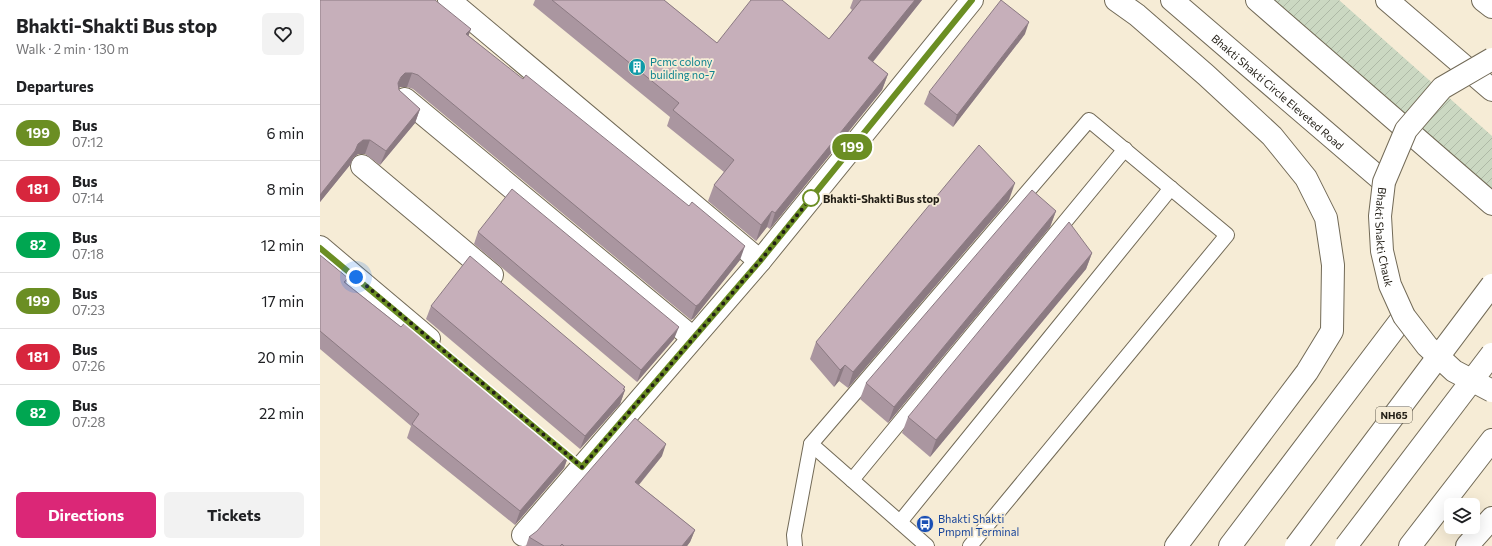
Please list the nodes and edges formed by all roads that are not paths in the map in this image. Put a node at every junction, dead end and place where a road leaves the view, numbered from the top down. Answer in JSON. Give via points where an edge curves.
{"nodes":[{"id":1,"x":449,"y":0,"type":"edge"},
{"id":2,"x":972,"y":0,"type":"edge"},
{"id":3,"x":1116,"y":0,"type":"edge"},
{"id":4,"x":1172,"y":0,"type":"edge"},
{"id":5,"x":1258,"y":0,"type":"edge"},
{"id":6,"x":1387,"y":0,"type":"edge"},
{"id":7,"x":1483,"y":0,"type":"edge"},
{"id":8,"x":1492,"y":7,"type":"edge"},
{"id":9,"x":1492,"y":59,"type":"edge"},
{"id":10,"x":1492,"y":90,"type":"edge"},
{"id":11,"x":405,"y":99,"type":"edge"},
{"id":12,"x":1125,"y":149,"type":"junction"},
{"id":13,"x":362,"y":166,"type":"dead end"},
{"id":14,"x":1384,"y":182,"type":"junction"},
{"id":15,"x":1171,"y":188,"type":"junction"},
{"id":16,"x":1492,"y":204,"type":"edge"},
{"id":17,"x":320,"y":248,"type":"edge"},
{"id":18,"x":760,"y":261,"type":"junction"},
{"id":19,"x":1492,"y":285,"type":"edge"},
{"id":20,"x":507,"y":288,"type":"edge"},
{"id":21,"x":1404,"y":316,"type":"junction"},
{"id":22,"x":693,"y":338,"type":"junction"},
{"id":23,"x":442,"y":350,"type":"edge"},
{"id":24,"x":1492,"y":354,"type":"edge"},
{"id":25,"x":1492,"y":391,"type":"edge"},
{"id":26,"x":1492,"y":440,"type":"edge"},
{"id":27,"x":811,"y":444,"type":"junction"},
{"id":28,"x":563,"y":452,"type":"edge"},
{"id":29,"x":582,"y":467,"type":"junction"},
{"id":30,"x":852,"y":480,"type":"junction"},
{"id":31,"x":1492,"y":518,"type":"edge"},
{"id":32,"x":900,"y":522,"type":"junction"},
{"id":33,"x":523,"y":535,"type":"dead end"},
{"id":34,"x":795,"y":546,"type":"edge"},
{"id":35,"x":927,"y":546,"type":"edge"},
{"id":36,"x":970,"y":546,"type":"edge"},
{"id":37,"x":1176,"y":546,"type":"edge"},
{"id":38,"x":1230,"y":546,"type":"edge"},
{"id":39,"x":1296,"y":546,"type":"edge"},
{"id":40,"x":1346,"y":546,"type":"edge"},
{"id":41,"x":1410,"y":546,"type":"edge"},
{"id":42,"x":1467,"y":546,"type":"edge"}],
"edges":[{"from":1,"to":18,"type":"main road"},
{"from":2,"to":18,"type":"main road"},
{"from":3,"to":37,"type":"main road","via":[[1206,75],[1272,136],[1292,160],[1306,178],[1326,218],[1333,265],[1332,331],[1307,372]]},
{"from":4,"to":14,"type":"main road","name":"Bhakti Shakti Circle Eleveted Road"},
{"from":5,"to":16,"type":"main road"},
{"from":6,"to":10,"type":"main road"},
{"from":7,"to":8,"type":"main road"},
{"from":9,"to":14,"type":"main road","name":"Bhakti Shakti Chauk","bridge":true,"via":[[1442,88],[1406,130]]},
{"from":11,"to":22,"type":"main road"},
{"from":12,"to":15,"type":"lane"},
{"from":12,"to":27,"type":"lane","via":[[1089,120]]},
{"from":12,"to":30,"type":"lane"},
{"from":13,"to":20,"type":"main road"},
{"from":14,"to":21,"type":"main road","name":"Bhakti Shakti Chauk","bridge":true,"via":[[1380,216],[1382,251],[1390,285]]},
{"from":15,"to":32,"type":"lane"},
{"from":15,"to":36,"type":"lane","via":[[1227,235]]},
{"from":17,"to":23,"type":"main road"},
{"from":18,"to":22,"type":"main road"},
{"from":19,"to":39,"type":"main road","number":"NH65","bridge":true},
{"from":21,"to":25,"type":"main road","name":"Bhakti Shakti Chauk","bridge":true,"via":[[1427,346],[1454,371]]},
{"from":21,"to":38,"type":"main road"},
{"from":22,"to":29,"type":"main road","via":[[633,395]]},
{"from":24,"to":40,"type":"main road","bridge":true},
{"from":26,"to":41,"type":"main road"},
{"from":27,"to":30,"type":"lane"},
{"from":27,"to":34,"type":"lane","via":[[794,535]]},
{"from":28,"to":29,"type":"main road"},
{"from":29,"to":33,"type":"main road"},
{"from":30,"to":32,"type":"lane"},
{"from":31,"to":42,"type":"main road"},
{"from":32,"to":35,"type":"lane"}]}
